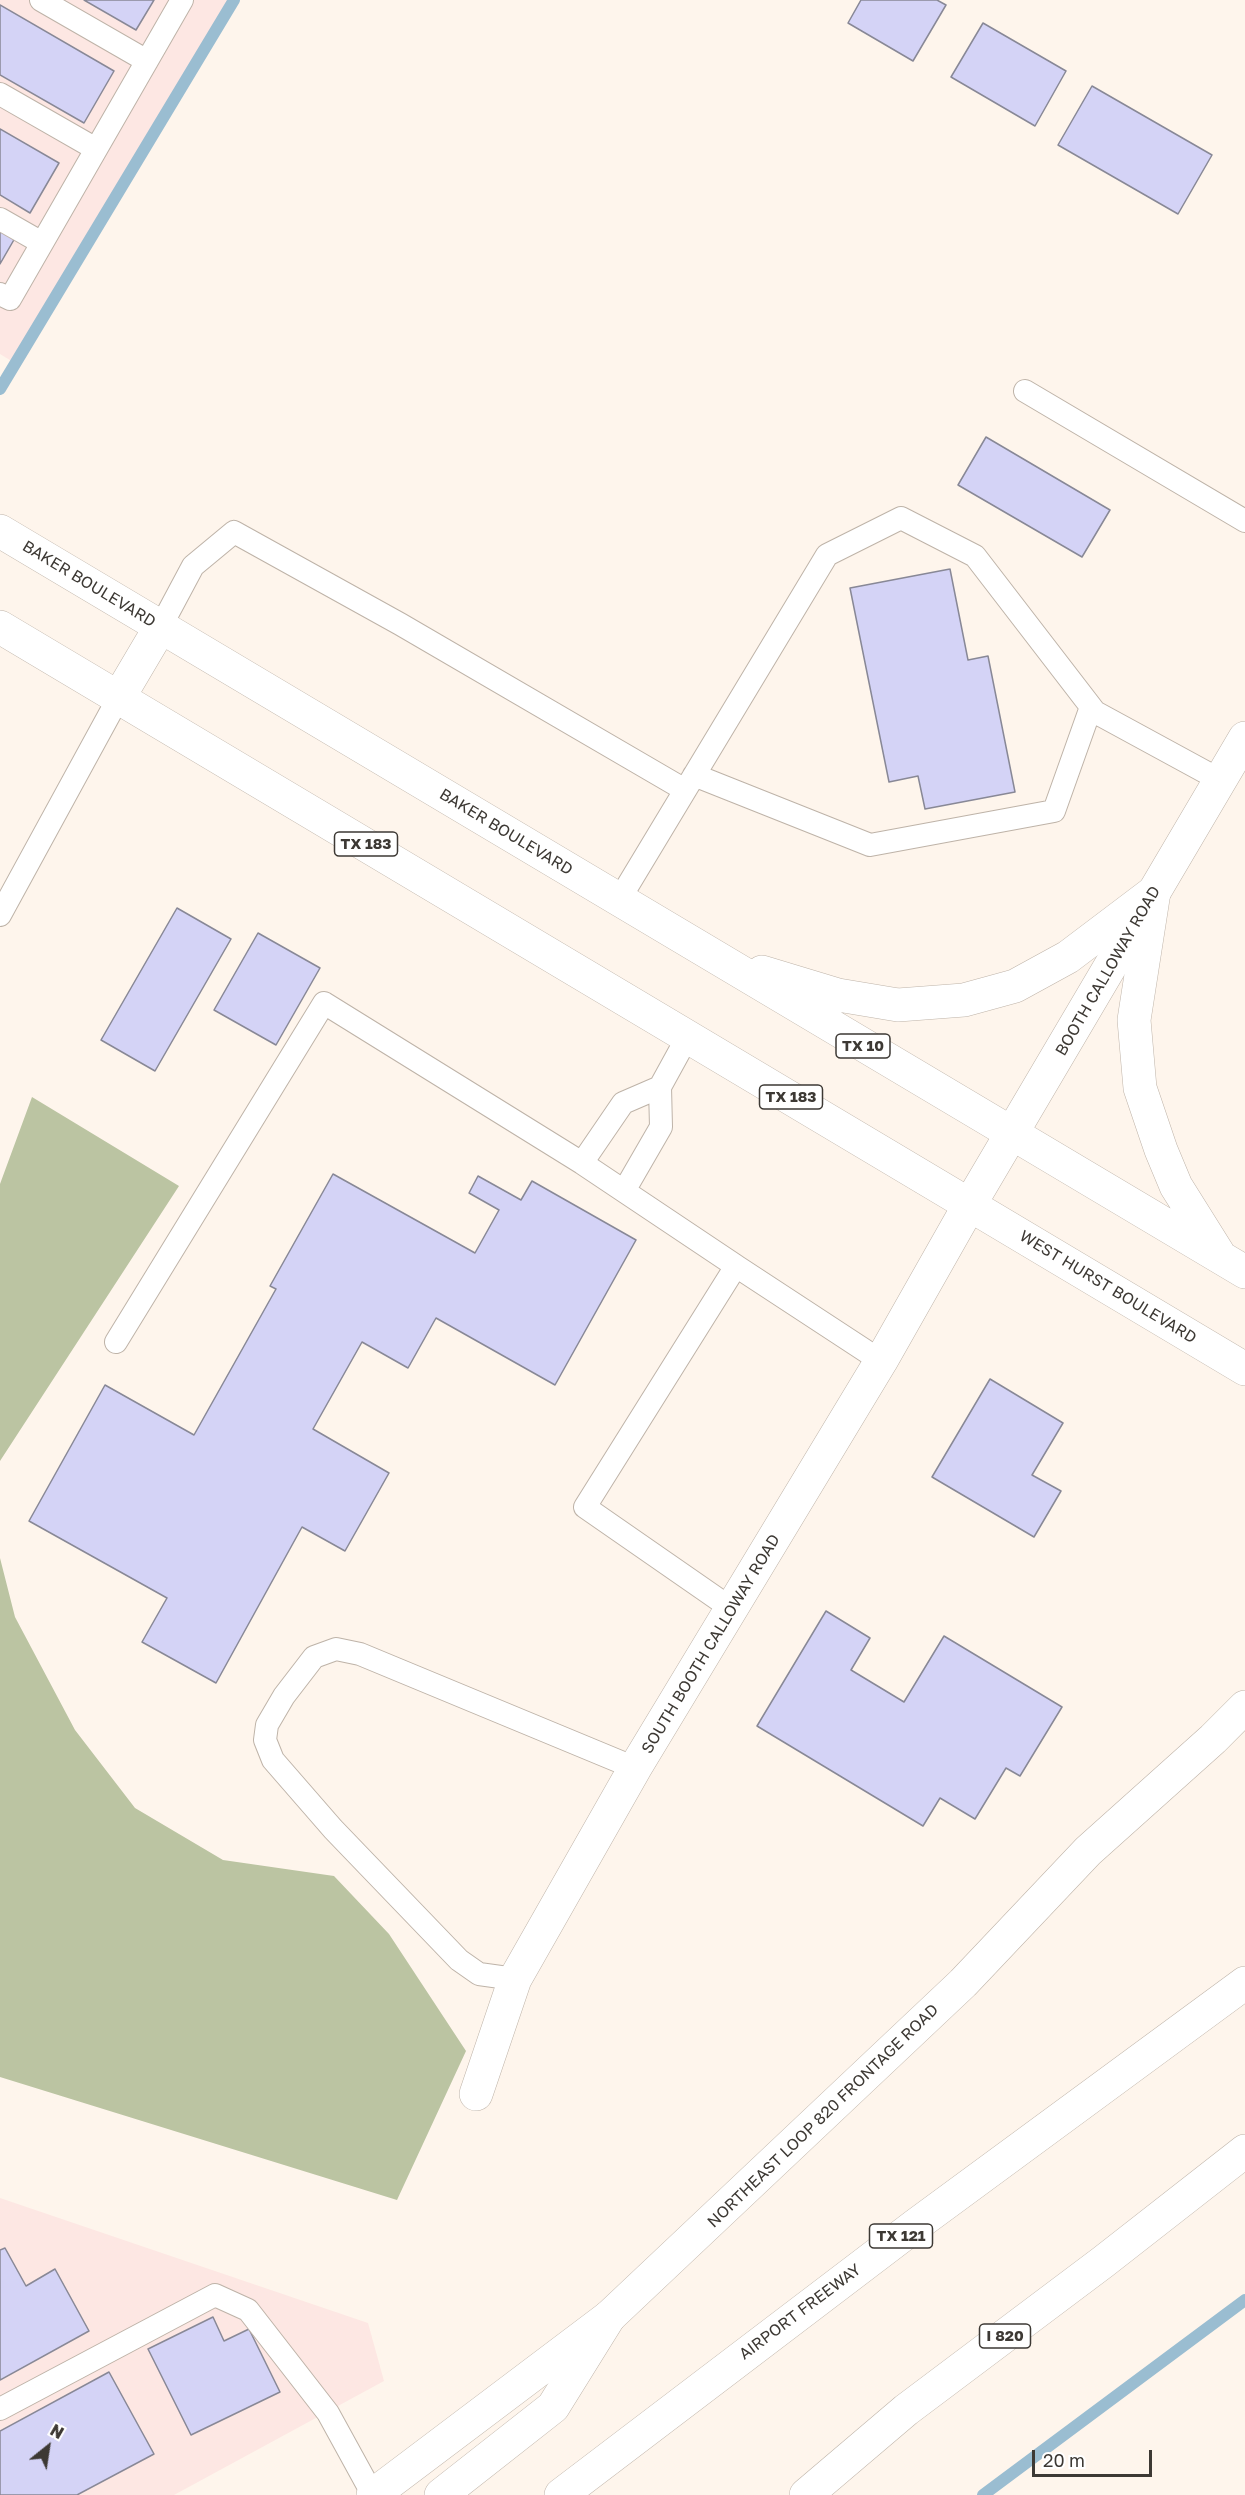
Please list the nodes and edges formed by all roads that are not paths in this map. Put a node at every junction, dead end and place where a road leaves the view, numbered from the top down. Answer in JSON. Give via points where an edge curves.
{"nodes":[{"id":1,"x":41,"y":0,"type":"edge"},
{"id":2,"x":182,"y":0,"type":"edge"},
{"id":3,"x":147,"y":61,"type":"junction"},
{"id":4,"x":0,"y":94,"type":"edge"},
{"id":5,"x":96,"y":149,"type":"junction"},
{"id":6,"x":0,"y":219,"type":"edge"},
{"id":7,"x":42,"y":243,"type":"junction"},
{"id":8,"x":0,"y":294,"type":"edge"},
{"id":9,"x":1025,"y":391,"type":"dead end"},
{"id":10,"x":1245,"y":521,"type":"edge"},
{"id":11,"x":0,"y":531,"type":"edge"},
{"id":12,"x":160,"y":626,"type":"junction"},
{"id":13,"x":0,"y":627,"type":"edge"},
{"id":14,"x":119,"y":697,"type":"junction"},
{"id":15,"x":1091,"y":707,"type":"junction"},
{"id":16,"x":1245,"y":738,"type":"edge"},
{"id":17,"x":1220,"y":780,"type":"junction"},
{"id":18,"x":689,"y":783,"type":"junction"},
{"id":19,"x":1154,"y":892,"type":"junction"},
{"id":20,"x":619,"y":900,"type":"junction"},
{"id":21,"x":0,"y":915,"type":"edge"},
{"id":22,"x":714,"y":957,"type":"junction"},
{"id":23,"x":688,"y":1036,"type":"junction"},
{"id":24,"x":660,"y":1087,"type":"junction"},
{"id":25,"x":1012,"y":1134,"type":"junction"},
{"id":26,"x":582,"y":1163,"type":"junction"},
{"id":27,"x":624,"y":1191,"type":"junction"},
{"id":28,"x":970,"y":1204,"type":"junction"},
{"id":29,"x":1233,"y":1264,"type":"edge"},
{"id":30,"x":736,"y":1266,"type":"junction"},
{"id":31,"x":116,"y":1342,"type":"dead end"},
{"id":32,"x":881,"y":1361,"type":"junction"},
{"id":33,"x":1245,"y":1369,"type":"edge"},
{"id":34,"x":732,"y":1609,"type":"junction"},
{"id":35,"x":1245,"y":1707,"type":"edge"},
{"id":36,"x":635,"y":1768,"type":"junction"},
{"id":37,"x":515,"y":1979,"type":"junction"},
{"id":38,"x":1245,"y":1983,"type":"edge"},
{"id":39,"x":476,"y":2094,"type":"dead end"},
{"id":40,"x":1245,"y":2151,"type":"edge"},
{"id":41,"x":609,"y":2317,"type":"junction"},
{"id":42,"x":0,"y":2409,"type":"edge"},
{"id":43,"x":373,"y":2495,"type":"edge"},
{"id":44,"x":441,"y":2495,"type":"edge"},
{"id":45,"x":561,"y":2495,"type":"edge"},
{"id":46,"x":806,"y":2495,"type":"edge"}],
"edges":[{"from":1,"to":3,"type":"lane"},
{"from":2,"to":3,"type":"lane"},
{"from":3,"to":5,"type":"lane"},
{"from":4,"to":5,"type":"lane"},
{"from":5,"to":7,"type":"lane"},
{"from":6,"to":7,"type":"lane"},
{"from":7,"to":8,"type":"lane","via":[[10,299]]},
{"from":9,"to":10,"type":"lane"},
{"from":11,"to":12,"type":"main road","name":"BAKER BOULEVARD"},
{"from":12,"to":14,"type":"main road"},
{"from":12,"to":18,"type":"lane","via":[[193,566],[234,532]]},
{"from":12,"to":20,"type":"main road","name":"BAKER BOULEVARD"},
{"from":13,"to":14,"type":"main road","number":"TX 183"},
{"from":14,"to":21,"type":"lane"},
{"from":14,"to":23,"type":"main road","number":"TX 183"},
{"from":15,"to":17,"type":"lane"},
{"from":15,"to":18,"type":"lane","via":[[1054,812],[870,845]]},
{"from":15,"to":18,"type":"lane","via":[[975,556],[901,518],[827,555]]},
{"from":16,"to":17,"type":"main road","name":"BOOTH CALLOWAY ROAD"},
{"from":17,"to":19,"type":"main road","name":"BOOTH CALLOWAY ROAD"},
{"from":18,"to":20,"type":"lane"},
{"from":19,"to":22,"type":"main road","via":[[1068,957],[1015,986],[964,1000],[898,1005],[838,995]]},
{"from":19,"to":25,"type":"main road","name":"BOOTH CALLOWAY ROAD"},
{"from":19,"to":29,"type":"main road","via":[[1134,1020],[1140,1088],[1176,1186]]},
{"from":20,"to":22,"type":"main road","name":"BAKER BOULEVARD"},
{"from":22,"to":25,"type":"main road","name":"BAKER BOULEVARD","number":"TX 10"},
{"from":23,"to":24,"type":"lane"},
{"from":23,"to":28,"type":"main road","number":"TX 183"},
{"from":24,"to":26,"type":"lane","via":[[623,1102]]},
{"from":24,"to":27,"type":"lane","via":[[661,1127]]},
{"from":25,"to":28,"type":"main road","name":"BOOTH CALLOWAY ROAD"},
{"from":25,"to":29,"type":"main road","number":"TX 10"},
{"from":26,"to":27,"type":"lane"},
{"from":26,"to":31,"type":"lane","via":[[324,1003]]},
{"from":27,"to":30,"type":"lane"},
{"from":28,"to":32,"type":"main road","name":"SOUTH BOOTH CALLOWAY ROAD"},
{"from":28,"to":33,"type":"main road","name":"WEST HURST BOULEVARD","number":"TX 183"},
{"from":30,"to":32,"type":"lane"},
{"from":30,"to":34,"type":"lane","via":[[585,1507]]},
{"from":32,"to":34,"type":"main road","name":"SOUTH BOOTH CALLOWAY ROAD"},
{"from":34,"to":36,"type":"main road","name":"SOUTH BOOTH CALLOWAY ROAD"},
{"from":35,"to":41,"type":"main road","name":"NORTHEAST LOOP 820 FRONTAGE ROAD","via":[[1088,1851],[963,1983]]},
{"from":36,"to":37,"type":"main road","name":"SOUTH BOOTH CALLOWAY ROAD"},
{"from":36,"to":37,"type":"lane","via":[[360,1653],[336,1650],[314,1657],[267,1725],[265,1740],[273,1760],[333,1829],[459,1960],[479,1974]]},
{"from":37,"to":39,"type":"main road","name":"SOUTH BOOTH CALLOWAY ROAD"},
{"from":38,"to":45,"type":"main road","name":"AIRPORT FREEWAY","number":"TX 121","via":[[916,2225]]},
{"from":40,"to":46,"type":"main road","number":"I 820","via":[[906,2410]]},
{"from":41,"to":43,"type":"main road","name":"NORTHEAST LOOP 820 FRONTAGE ROAD"},
{"from":41,"to":44,"type":"main road","via":[[553,2407]]},
{"from":42,"to":43,"type":"lane","via":[[215,2295],[248,2310],[328,2413]]}]}
